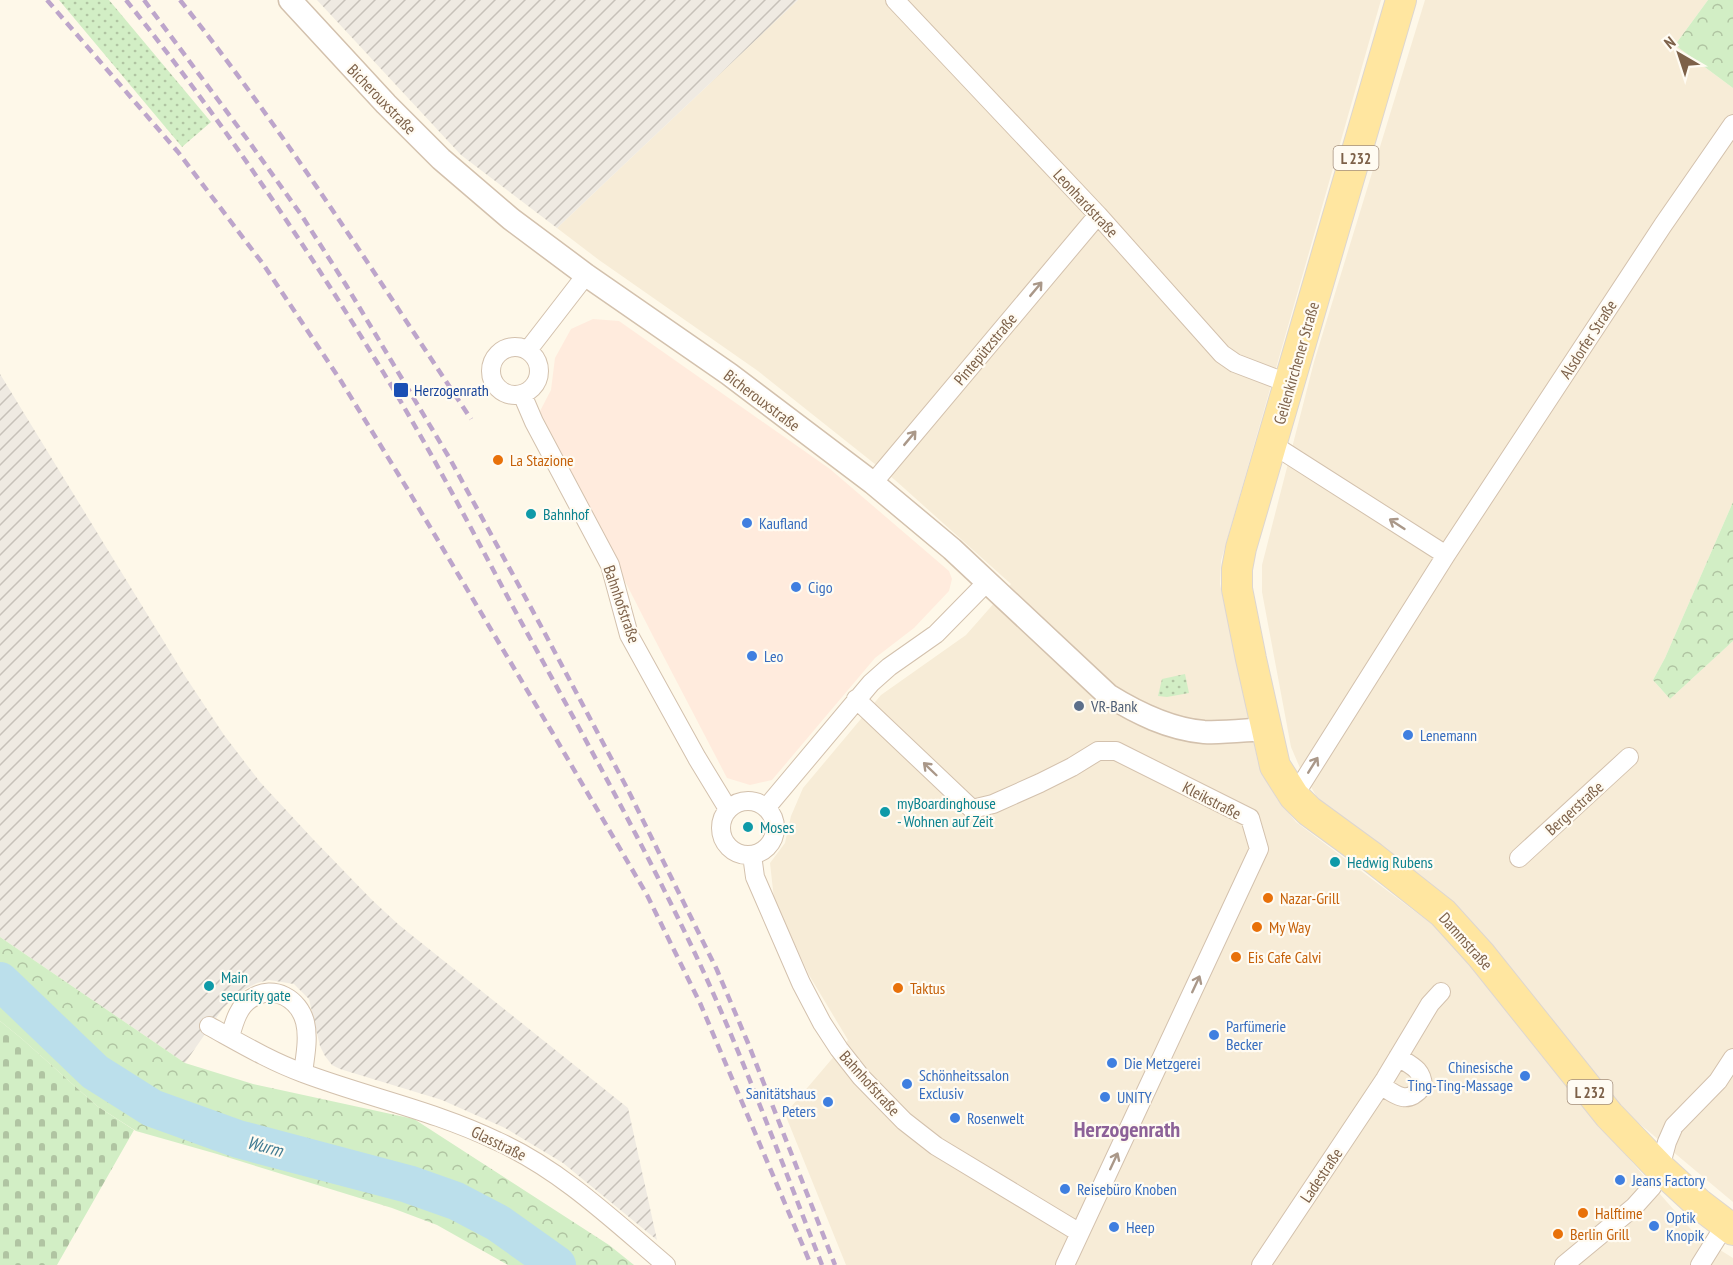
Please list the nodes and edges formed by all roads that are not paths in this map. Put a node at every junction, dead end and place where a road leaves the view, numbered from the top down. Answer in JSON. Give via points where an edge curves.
{"nodes":[{"id":1,"x":290,"y":0,"type":"edge"},
{"id":2,"x":896,"y":0,"type":"edge"},
{"id":3,"x":1401,"y":0,"type":"edge"},
{"id":4,"x":1733,"y":124,"type":"edge"},
{"id":5,"x":1098,"y":215,"type":"junction"},
{"id":6,"x":586,"y":275,"type":"junction"},
{"id":7,"x":528,"y":350,"type":"junction"},
{"id":8,"x":1290,"y":384,"type":"junction"},
{"id":9,"x":522,"y":394,"type":"junction"},
{"id":10,"x":1272,"y":444,"type":"junction"},
{"id":11,"x":873,"y":483,"type":"junction"},
{"id":12,"x":1446,"y":555,"type":"junction"},
{"id":13,"x":988,"y":581,"type":"junction"},
{"id":14,"x":856,"y":699,"type":"junction"},
{"id":15,"x":1266,"y":729,"type":"junction"},
{"id":16,"x":1629,"y":758,"type":"dead end"},
{"id":17,"x":1294,"y":796,"type":"junction"},
{"id":18,"x":766,"y":808,"type":"junction"},
{"id":19,"x":728,"y":809,"type":"junction"},
{"id":20,"x":752,"y":855,"type":"junction"},
{"id":21,"x":1519,"y":858,"type":"dead end"},
{"id":22,"x":1441,"y":992,"type":"dead end"},
{"id":23,"x":209,"y":1026,"type":"dead end"},
{"id":24,"x":230,"y":1037,"type":"junction"},
{"id":25,"x":1398,"y":1057,"type":"junction"},
{"id":26,"x":1733,"y":1058,"type":"edge"},
{"id":27,"x":303,"y":1073,"type":"junction"},
{"id":28,"x":1381,"y":1085,"type":"junction"},
{"id":29,"x":1660,"y":1168,"type":"junction"},
{"id":30,"x":1729,"y":1227,"type":"edge"},
{"id":31,"x":1080,"y":1233,"type":"junction"},
{"id":32,"x":666,"y":1265,"type":"edge"},
{"id":33,"x":1065,"y":1265,"type":"edge"},
{"id":34,"x":1261,"y":1265,"type":"edge"},
{"id":35,"x":1564,"y":1265,"type":"edge"},
{"id":36,"x":1700,"y":1265,"type":"edge"}],
"edges":[{"from":1,"to":6,"type":"street","name":"Bicherouxstraße","via":[[441,159],[511,219]]},
{"from":2,"to":5,"type":"street","name":"Leonhardstraße"},
{"from":3,"to":8,"type":"main road","name":"Geilenkirchener Straße","number":"L 232"},
{"from":4,"to":12,"type":"street","name":"Alsdorfer Straße"},
{"from":5,"to":8,"type":"street","name":"Leonhardstraße","via":[[1222,354]]},
{"from":11,"to":5,"type":"street","name":"Pintepützstraße","one_way":true},
{"from":6,"to":7,"type":"street"},
{"from":6,"to":11,"type":"street","name":"Bicherouxstraße"},
{"from":7,"to":9,"type":"street","via":[[538,362],[539,373],[533,387]]},
{"from":7,"to":9,"type":"street","via":[[506,348],[491,365],[496,387],[510,395]]},
{"from":8,"to":10,"type":"main road","name":"Geilenkirchener Straße","number":"L 232"},
{"from":9,"to":19,"type":"street","name":"Bahnhofstraße","via":[[610,566],[629,635]]},
{"from":12,"to":10,"type":"street","one_way":true},
{"from":10,"to":15,"type":"main road","name":"Geilenkirchener Straße","number":"L 232","via":[[1237,569],[1237,589]]},
{"from":11,"to":13,"type":"street","name":"Bicherouxstraße"},
{"from":17,"to":12,"type":"street","name":"Alsdorfer Straße","one_way":true},
{"from":13,"to":14,"type":"street","via":[[936,634],[889,667]]},
{"from":13,"to":15,"type":"street","name":"Bicherouxstraße","via":[[1087,677],[1130,708],[1162,723],[1203,732]]},
{"from":14,"to":18,"type":"street"},
{"from":31,"to":14,"type":"street","name":"Kleikstraße","one_way":true,"via":[[1259,849],[1250,818],[1116,751],[1098,751],[993,804],[972,809]]},
{"from":15,"to":17,"type":"main road","name":"Dammstraße","number":"L 232","via":[[1275,765]]},
{"from":16,"to":21,"type":"street","name":"Bergerstraße"},
{"from":17,"to":29,"type":"main road","name":"Dammstraße","number":"L 232","via":[[1443,913],[1609,1115]]},
{"from":18,"to":19,"type":"street","via":[[743,801]]},
{"from":18,"to":20,"type":"street","via":[[775,831],[768,847]]},
{"from":19,"to":20,"type":"street","via":[[721,824],[724,840],[736,852]]},
{"from":20,"to":31,"type":"street","name":"Bahnhofstraße","via":[[755,877],[801,983],[822,1023],[861,1077],[904,1121],[936,1146]]},
{"from":22,"to":25,"type":"street","name":"Ladestraße"},
{"from":23,"to":24,"type":"street","name":"Glasstraße"},
{"from":24,"to":27,"type":"street","name":"Glasstraße"},
{"from":24,"to":27,"type":"street","via":[[237,1015],[251,998],[268,992],[286,995],[295,1003],[306,1025]]},
{"from":25,"to":28,"type":"street","name":"Ladestraße"},
{"from":25,"to":28,"type":"street","via":[[1419,1071],[1424,1086],[1415,1096],[1404,1098]]},
{"from":26,"to":29,"type":"street","via":[[1718,1081],[1674,1126]]},
{"from":27,"to":32,"type":"street","name":"Glasstraße","via":[[499,1141],[573,1186]]},
{"from":28,"to":34,"type":"street","name":"Ladestraße"},
{"from":29,"to":30,"type":"main road","number":"L 232"},
{"from":29,"to":35,"type":"street","via":[[1652,1187],[1634,1207]]},
{"from":30,"to":36,"type":"street"},
{"from":31,"to":33,"type":"street","name":"Kleikstraße"}]}
